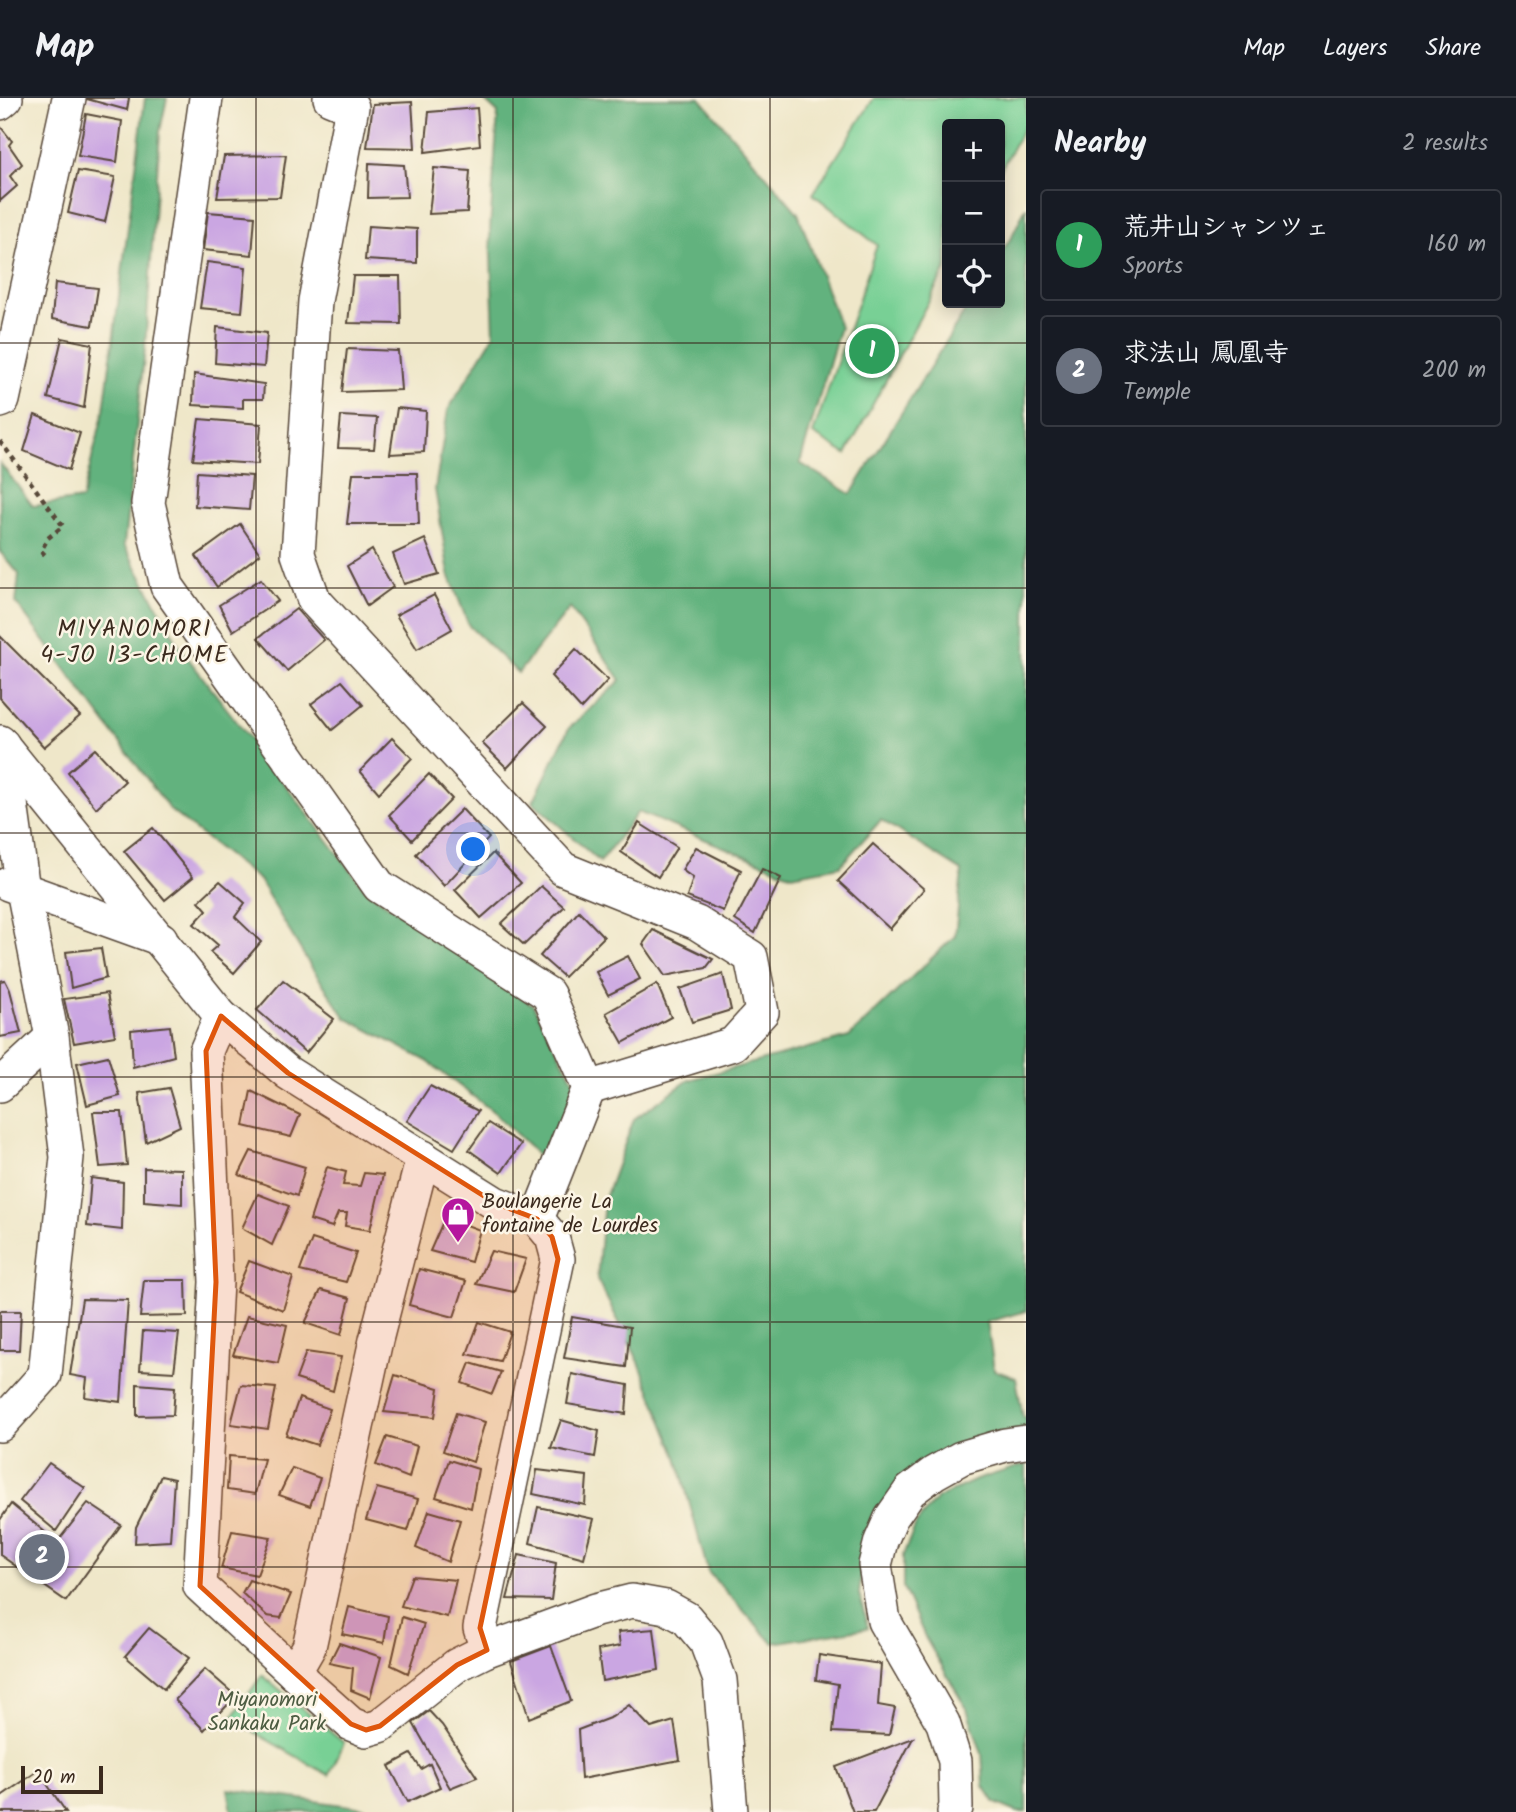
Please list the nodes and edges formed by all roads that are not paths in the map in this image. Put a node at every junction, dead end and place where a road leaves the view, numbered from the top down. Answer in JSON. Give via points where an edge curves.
{"nodes":[{"id":1,"x":6,"y":98,"type":"edge"},
{"id":2,"x":69,"y":98,"type":"edge"},
{"id":3,"x":206,"y":98,"type":"edge"},
{"id":4,"x":330,"y":98,"type":"edge"},
{"id":5,"x":0,"y":103,"type":"edge"},
{"id":6,"x":0,"y":401,"type":"edge"},
{"id":7,"x":1,"y":743,"type":"edge"},
{"id":8,"x":12,"y":886,"type":"edge"},
{"id":9,"x":161,"y":939,"type":"junction"},
{"id":10,"x":221,"y":1016,"type":"junction"},
{"id":11,"x":52,"y":1037,"type":"junction"},
{"id":12,"x":0,"y":1085,"type":"edge"},
{"id":13,"x":589,"y":1088,"type":"junction"},
{"id":14,"x":423,"y":1157,"type":"junction"},
{"id":15,"x":537,"y":1219,"type":"junction"},
{"id":16,"x":0,"y":1425,"type":"edge"},
{"id":17,"x":1026,"y":1442,"type":"edge"},
{"id":18,"x":487,"y":1650,"type":"junction"},
{"id":19,"x":294,"y":1674,"type":"junction"},
{"id":20,"x":959,"y":1810,"type":"edge"},
{"id":21,"x":731,"y":1812,"type":"edge"}],
"edges":[{"from":1,"to":5,"type":"street"},
{"from":2,"to":6,"type":"street"},
{"from":3,"to":13,"type":"street","via":[[148,503],[167,586],[380,886],[548,994]]},
{"from":4,"to":13,"type":"street","via":[[352,107],[315,301],[298,554],[314,600],[563,869],[697,923],[751,957],[762,1012],[733,1044]]},
{"from":7,"to":8,"type":"street"},
{"from":7,"to":9,"type":"street"},
{"from":8,"to":9,"type":"street"},
{"from":8,"to":11,"type":"street"},
{"from":9,"to":10,"type":"street"},
{"from":10,"to":14,"type":"street","via":[[288,1073]]},
{"from":10,"to":19,"type":"street","via":[[206,1051],[216,1282],[200,1586]]},
{"from":11,"to":12,"type":"street"},
{"from":11,"to":16,"type":"street","via":[[66,1157],[45,1375]]},
{"from":13,"to":15,"type":"street"},
{"from":14,"to":15,"type":"street","via":[[495,1203]]},
{"from":14,"to":19,"type":"street","via":[[376,1340],[309,1647]]},
{"from":15,"to":18,"type":"street","via":[[552,1237],[558,1259],[480,1628]]},
{"from":17,"to":20,"type":"street","via":[[961,1458],[910,1491],[891,1518],[875,1565],[884,1621],[943,1723],[956,1761]]},
{"from":18,"to":19,"type":"street","via":[[457,1665],[380,1726],[366,1730],[351,1724]]},
{"from":18,"to":21,"type":"street","via":[[632,1601],[666,1607],[686,1618],[706,1642],[720,1680]]}]}
